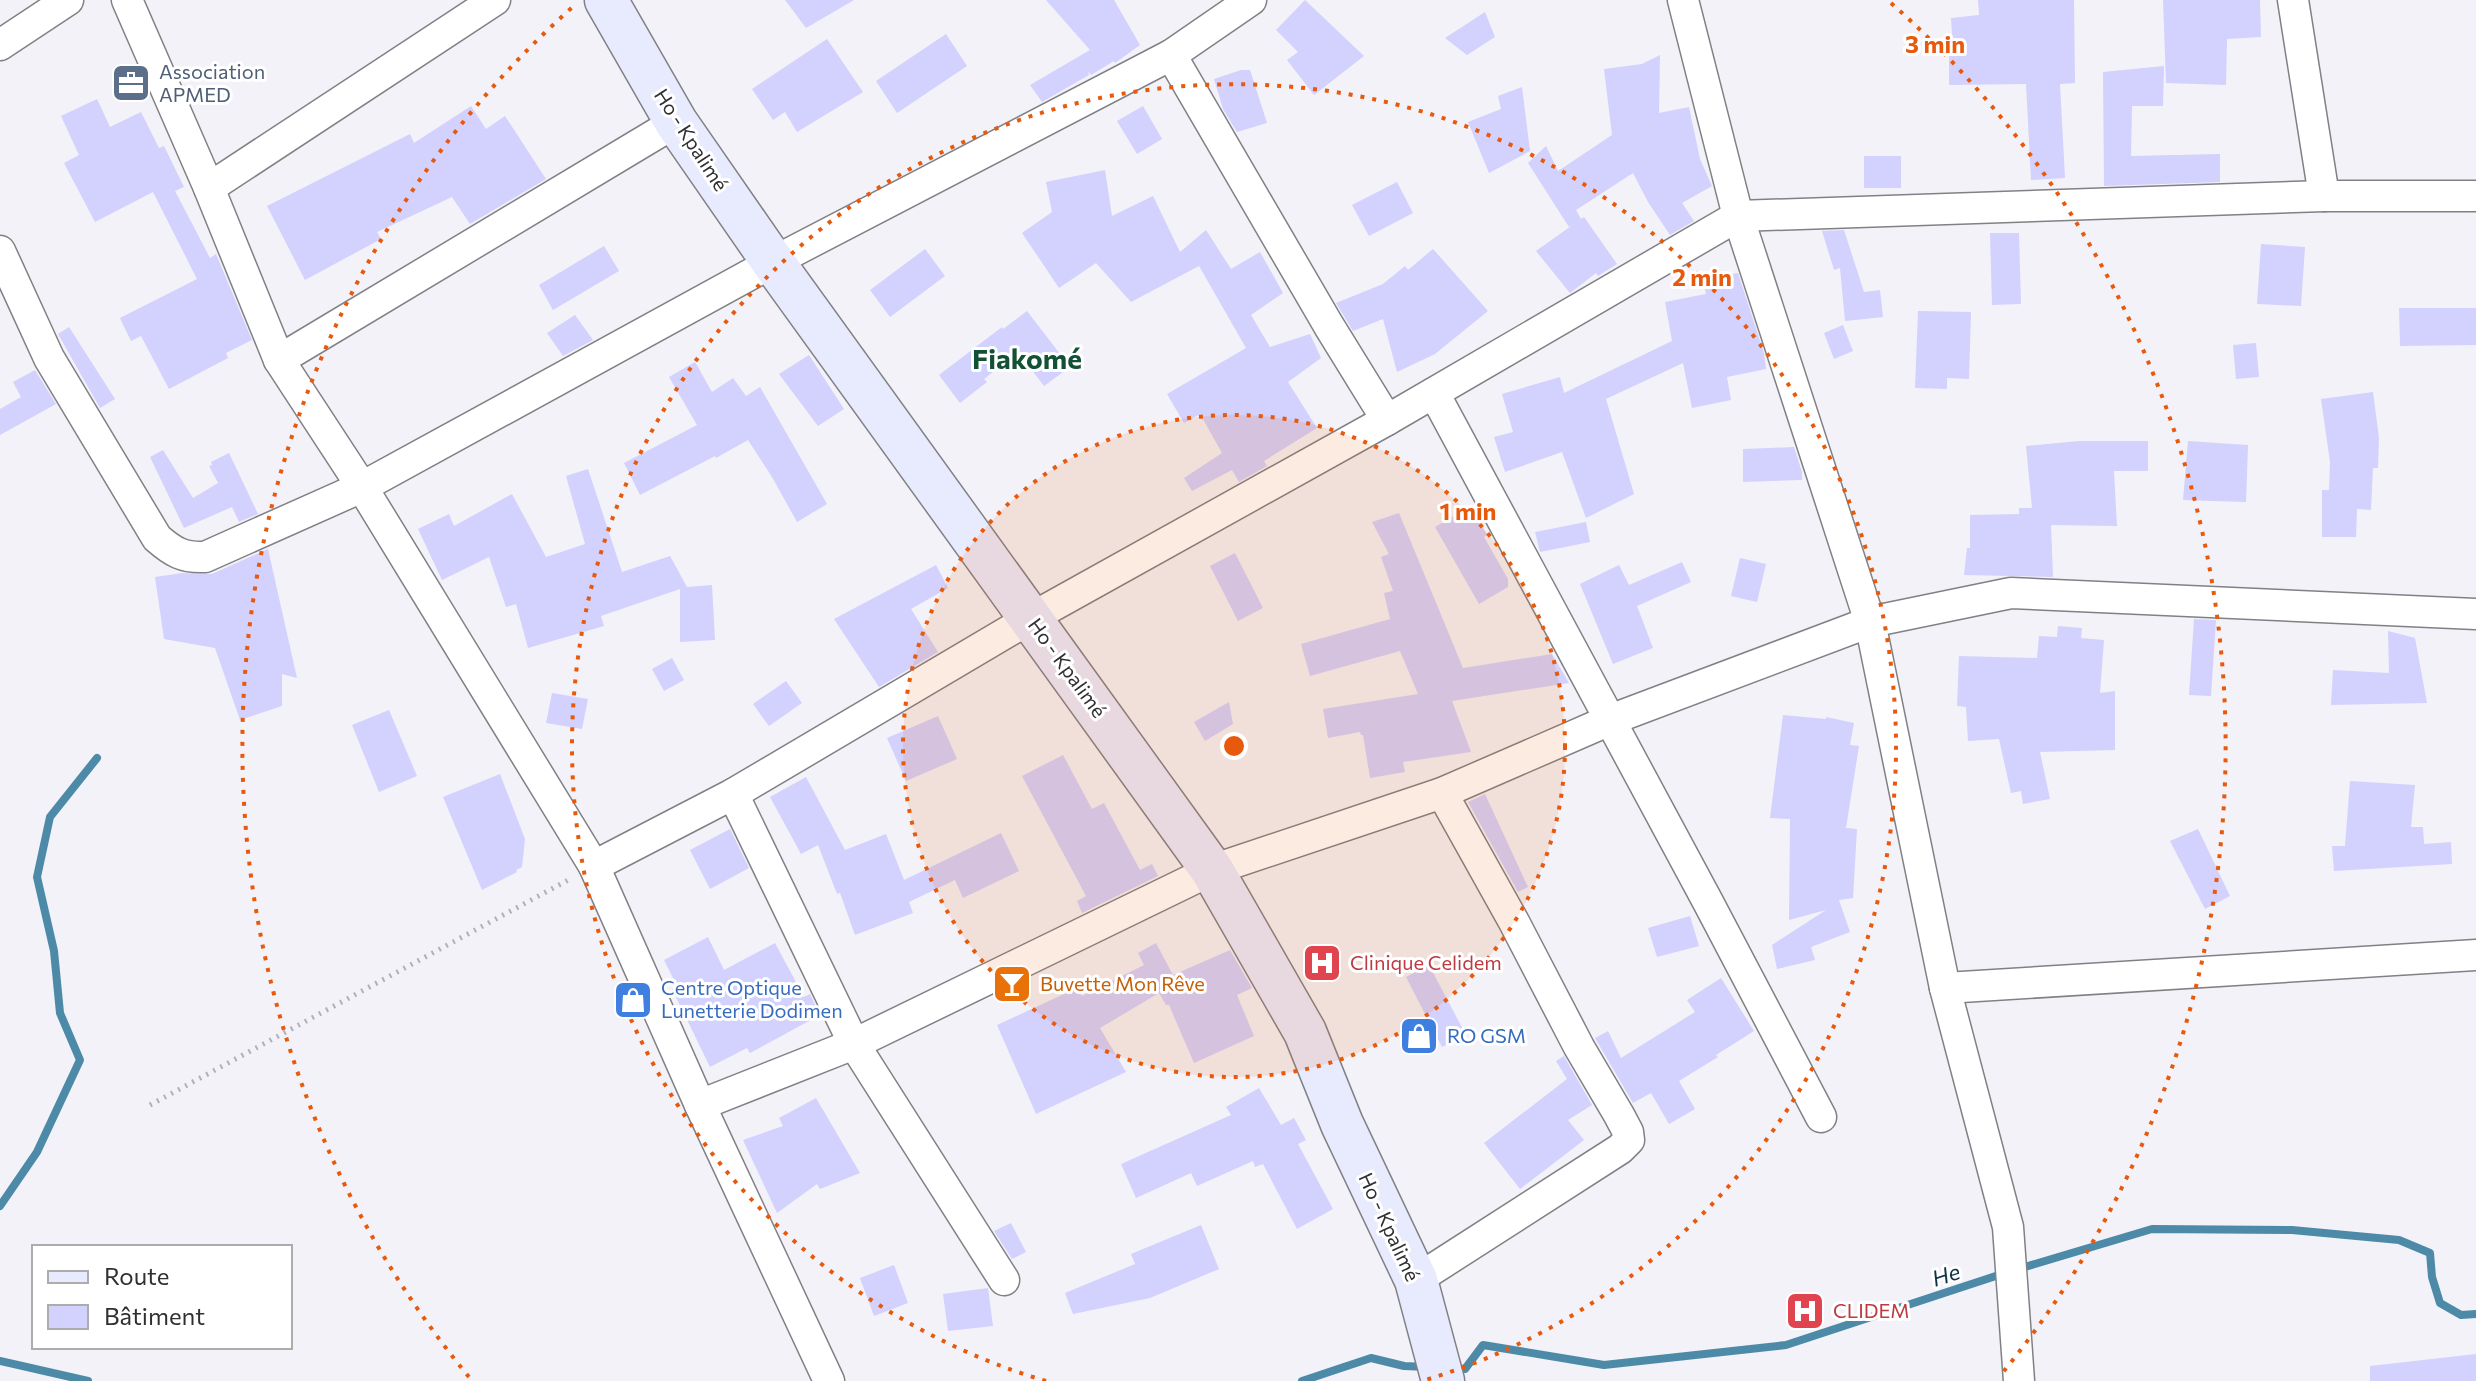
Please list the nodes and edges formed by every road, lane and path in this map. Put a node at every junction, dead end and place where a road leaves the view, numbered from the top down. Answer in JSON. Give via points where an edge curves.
{"nodes":[{"id":1,"x":68,"y":0,"type":"edge"},
{"id":2,"x":127,"y":0,"type":"edge"},
{"id":3,"x":495,"y":0,"type":"edge"},
{"id":4,"x":606,"y":0,"type":"edge"},
{"id":5,"x":1251,"y":0,"type":"edge"},
{"id":6,"x":1683,"y":0,"type":"edge"},
{"id":7,"x":2293,"y":0,"type":"edge"},
{"id":8,"x":0,"y":45,"type":"edge"},
{"id":9,"x":1171,"y":55,"type":"junction"},
{"id":10,"x":676,"y":122,"type":"junction"},
{"id":11,"x":209,"y":188,"type":"junction"},
{"id":12,"x":2324,"y":196,"type":"junction"},
{"id":13,"x":2476,"y":196,"type":"edge"},
{"id":14,"x":1738,"y":216,"type":"junction"},
{"id":15,"x":0,"y":251,"type":"edge"},
{"id":16,"x":773,"y":262,"type":"junction"},
{"id":17,"x":279,"y":360,"type":"junction"},
{"id":18,"x":1434,"y":393,"type":"junction"},
{"id":19,"x":1387,"y":420,"type":"junction"},
{"id":20,"x":362,"y":487,"type":"junction"},
{"id":21,"x":2476,"y":614,"type":"edge"},
{"id":22,"x":1031,"y":618,"type":"junction"},
{"id":23,"x":1870,"y":622,"type":"junction"},
{"id":24,"x":1610,"y":720,"type":"junction"},
{"id":25,"x":1442,"y":793,"type":"junction"},
{"id":26,"x":733,"y":794,"type":"junction"},
{"id":27,"x":594,"y":866,"type":"junction"},
{"id":28,"x":1212,"y":870,"type":"junction"},
{"id":29,"x":2476,"y":955,"type":"edge"},
{"id":30,"x":1945,"y":988,"type":"junction"},
{"id":31,"x":854,"y":1044,"type":"junction"},
{"id":32,"x":150,"y":1105,"type":"dead end"},
{"id":33,"x":700,"y":1105,"type":"junction"},
{"id":34,"x":1821,"y":1117,"type":"dead end"},
{"id":35,"x":1004,"y":1280,"type":"dead end"},
{"id":36,"x":1421,"y":1299,"type":"junction"},
{"id":37,"x":829,"y":1381,"type":"edge"},
{"id":38,"x":1443,"y":1381,"type":"edge"},
{"id":39,"x":2019,"y":1381,"type":"edge"}],
"edges":[{"from":1,"to":8,"type":"street"},
{"from":2,"to":11,"type":"street"},
{"from":3,"to":11,"type":"street"},
{"from":4,"to":10,"type":"main road","name":"Ho - Kpalimé"},
{"from":5,"to":9,"type":"street"},
{"from":6,"to":14,"type":"street"},
{"from":7,"to":12,"type":"street"},
{"from":9,"to":16,"type":"street"},
{"from":9,"to":19,"type":"street"},
{"from":10,"to":16,"type":"main road","name":"Ho - Kpalimé"},
{"from":10,"to":17,"type":"street"},
{"from":11,"to":17,"type":"street"},
{"from":12,"to":13,"type":"street"},
{"from":12,"to":14,"type":"street"},
{"from":14,"to":18,"type":"street"},
{"from":14,"to":23,"type":"street"},
{"from":15,"to":20,"type":"street","via":[[49,358],[157,538],[174,553],[205,557]]},
{"from":16,"to":20,"type":"street"},
{"from":16,"to":22,"type":"main road","name":"Ho - Kpalimé"},
{"from":17,"to":20,"type":"street"},
{"from":18,"to":19,"type":"street"},
{"from":18,"to":24,"type":"street"},
{"from":19,"to":22,"type":"street"},
{"from":20,"to":27,"type":"street"},
{"from":21,"to":23,"type":"street","via":[[2011,593]]},
{"from":22,"to":26,"type":"street"},
{"from":22,"to":28,"type":"main road","name":"Ho - Kpalimé"},
{"from":23,"to":24,"type":"street"},
{"from":23,"to":30,"type":"street"},
{"from":24,"to":25,"type":"street"},
{"from":24,"to":34,"type":"street"},
{"from":25,"to":28,"type":"street"},
{"from":25,"to":36,"type":"street","via":[[1629,1140]]},
{"from":26,"to":27,"type":"street"},
{"from":26,"to":31,"type":"street"},
{"from":27,"to":32,"type":"path"},
{"from":27,"to":33,"type":"street"},
{"from":28,"to":31,"type":"street"},
{"from":28,"to":36,"type":"main road","name":"Ho - Kpalimé","via":[[1305,1032]]},
{"from":29,"to":30,"type":"street"},
{"from":30,"to":39,"type":"street","via":[[2008,1227]]},
{"from":31,"to":33,"type":"street"},
{"from":31,"to":35,"type":"street"},
{"from":33,"to":37,"type":"street"},
{"from":36,"to":38,"type":"main road","name":"Ho - Kpalimé"}]}
